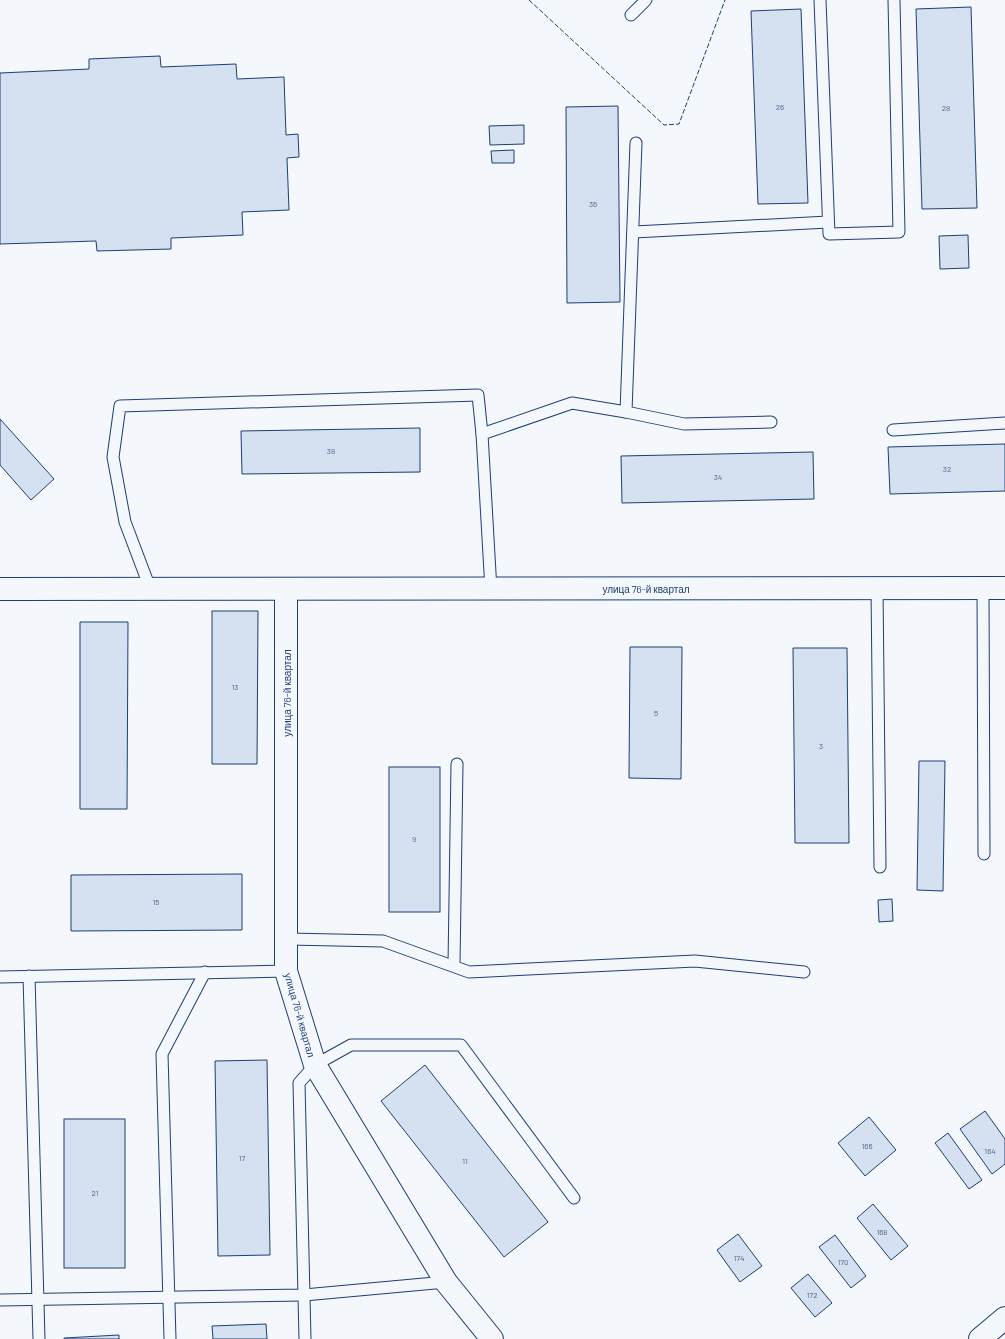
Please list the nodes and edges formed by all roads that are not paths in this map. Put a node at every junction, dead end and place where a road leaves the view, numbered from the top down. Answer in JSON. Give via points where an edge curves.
{"nodes":[{"id":1,"x":646,"y":0,"type":"edge"},
{"id":2,"x":820,"y":0,"type":"edge"},
{"id":3,"x":894,"y":0,"type":"edge"},
{"id":4,"x":632,"y":15,"type":"dead end"},
{"id":5,"x":636,"y":142,"type":"dead end"},
{"id":6,"x":828,"y":222,"type":"junction"},
{"id":7,"x":634,"y":232,"type":"junction"},
{"id":8,"x":626,"y":412,"type":"junction"},
{"id":9,"x":771,"y":422,"type":"dead end"},
{"id":10,"x":1005,"y":423,"type":"edge"},
{"id":11,"x":893,"y":430,"type":"dead end"},
{"id":12,"x":482,"y":434,"type":"junction"},
{"id":13,"x":983,"y":587,"type":"junction"},
{"id":14,"x":150,"y":588,"type":"junction"},
{"id":15,"x":877,"y":588,"type":"junction"},
{"id":16,"x":1005,"y":588,"type":"edge"},
{"id":17,"x":0,"y":589,"type":"edge"},
{"id":18,"x":286,"y":590,"type":"junction"},
{"id":19,"x":491,"y":590,"type":"junction"},
{"id":20,"x":457,"y":764,"type":"dead end"},
{"id":21,"x":984,"y":854,"type":"dead end"},
{"id":22,"x":880,"y":868,"type":"dead end"},
{"id":23,"x":288,"y":939,"type":"junction"},
{"id":24,"x":454,"y":965,"type":"junction"},
{"id":25,"x":286,"y":971,"type":"junction"},
{"id":26,"x":205,"y":972,"type":"junction"},
{"id":27,"x":804,"y":972,"type":"dead end"},
{"id":28,"x":29,"y":976,"type":"junction"},
{"id":29,"x":0,"y":977,"type":"edge"},
{"id":30,"x":315,"y":1066,"type":"junction"},
{"id":31,"x":574,"y":1198,"type":"dead end"},
{"id":32,"x":446,"y":1282,"type":"junction"},
{"id":33,"x":304,"y":1296,"type":"junction"},
{"id":34,"x":168,"y":1297,"type":"junction"},
{"id":35,"x":0,"y":1300,"type":"edge"},
{"id":36,"x":38,"y":1300,"type":"junction"},
{"id":37,"x":1005,"y":1318,"type":"edge"},
{"id":38,"x":39,"y":1339,"type":"edge"},
{"id":39,"x":170,"y":1339,"type":"edge"},
{"id":40,"x":305,"y":1339,"type":"edge"},
{"id":41,"x":492,"y":1339,"type":"edge"},
{"id":42,"x":980,"y":1339,"type":"edge"}],
"edges":[{"from":1,"to":4,"type":"lane"},
{"from":2,"to":6,"type":"lane"},
{"from":3,"to":6,"type":"lane","via":[[899,232],[828,234]]},
{"from":5,"to":7,"type":"lane"},
{"from":6,"to":7,"type":"lane"},
{"from":7,"to":8,"type":"lane"},
{"from":8,"to":9,"type":"lane","via":[[684,424]]},
{"from":8,"to":12,"type":"lane","via":[[572,403]]},
{"from":10,"to":11,"type":"lane"},
{"from":12,"to":14,"type":"lane","via":[[478,395],[120,406],[114,457],[125,522]]},
{"from":12,"to":19,"type":"lane"},
{"from":13,"to":15,"type":"street","name":"улица 76-й квартал"},
{"from":13,"to":16,"type":"street","name":"улица 76-й квартал"},
{"from":13,"to":21,"type":"lane"},
{"from":14,"to":17,"type":"street","name":"улица 76-й квартал"},
{"from":14,"to":18,"type":"street","name":"улица 76-й квартал"},
{"from":15,"to":19,"type":"street","name":"улица 76-й квартал"},
{"from":15,"to":22,"type":"lane"},
{"from":18,"to":19,"type":"street","name":"улица 76-й квартал"},
{"from":18,"to":23,"type":"street","name":"улица 76-й квартал"},
{"from":20,"to":24,"type":"lane"},
{"from":23,"to":24,"type":"lane","via":[[384,941]]},
{"from":23,"to":25,"type":"street","name":"улица 76-й квартал"},
{"from":24,"to":27,"type":"lane","via":[[469,972],[695,962]]},
{"from":25,"to":26,"type":"lane"},
{"from":25,"to":30,"type":"street","name":"улица 76-й квартал"},
{"from":26,"to":28,"type":"lane"},
{"from":26,"to":34,"type":"lane","via":[[162,1054]]},
{"from":28,"to":29,"type":"lane"},
{"from":28,"to":36,"type":"lane"},
{"from":30,"to":31,"type":"lane","via":[[351,1045],[461,1045]]},
{"from":30,"to":32,"type":"street","name":"улица 76-й квартал"},
{"from":30,"to":33,"type":"lane","via":[[299,1083]]},
{"from":32,"to":33,"type":"lane"},
{"from":32,"to":41,"type":"street","name":"улица 76-й квартал"},
{"from":33,"to":34,"type":"lane"},
{"from":33,"to":40,"type":"lane"},
{"from":34,"to":36,"type":"lane"},
{"from":34,"to":39,"type":"lane"},
{"from":35,"to":36,"type":"lane"},
{"from":36,"to":38,"type":"lane"},
{"from":37,"to":42,"type":"street"}]}
